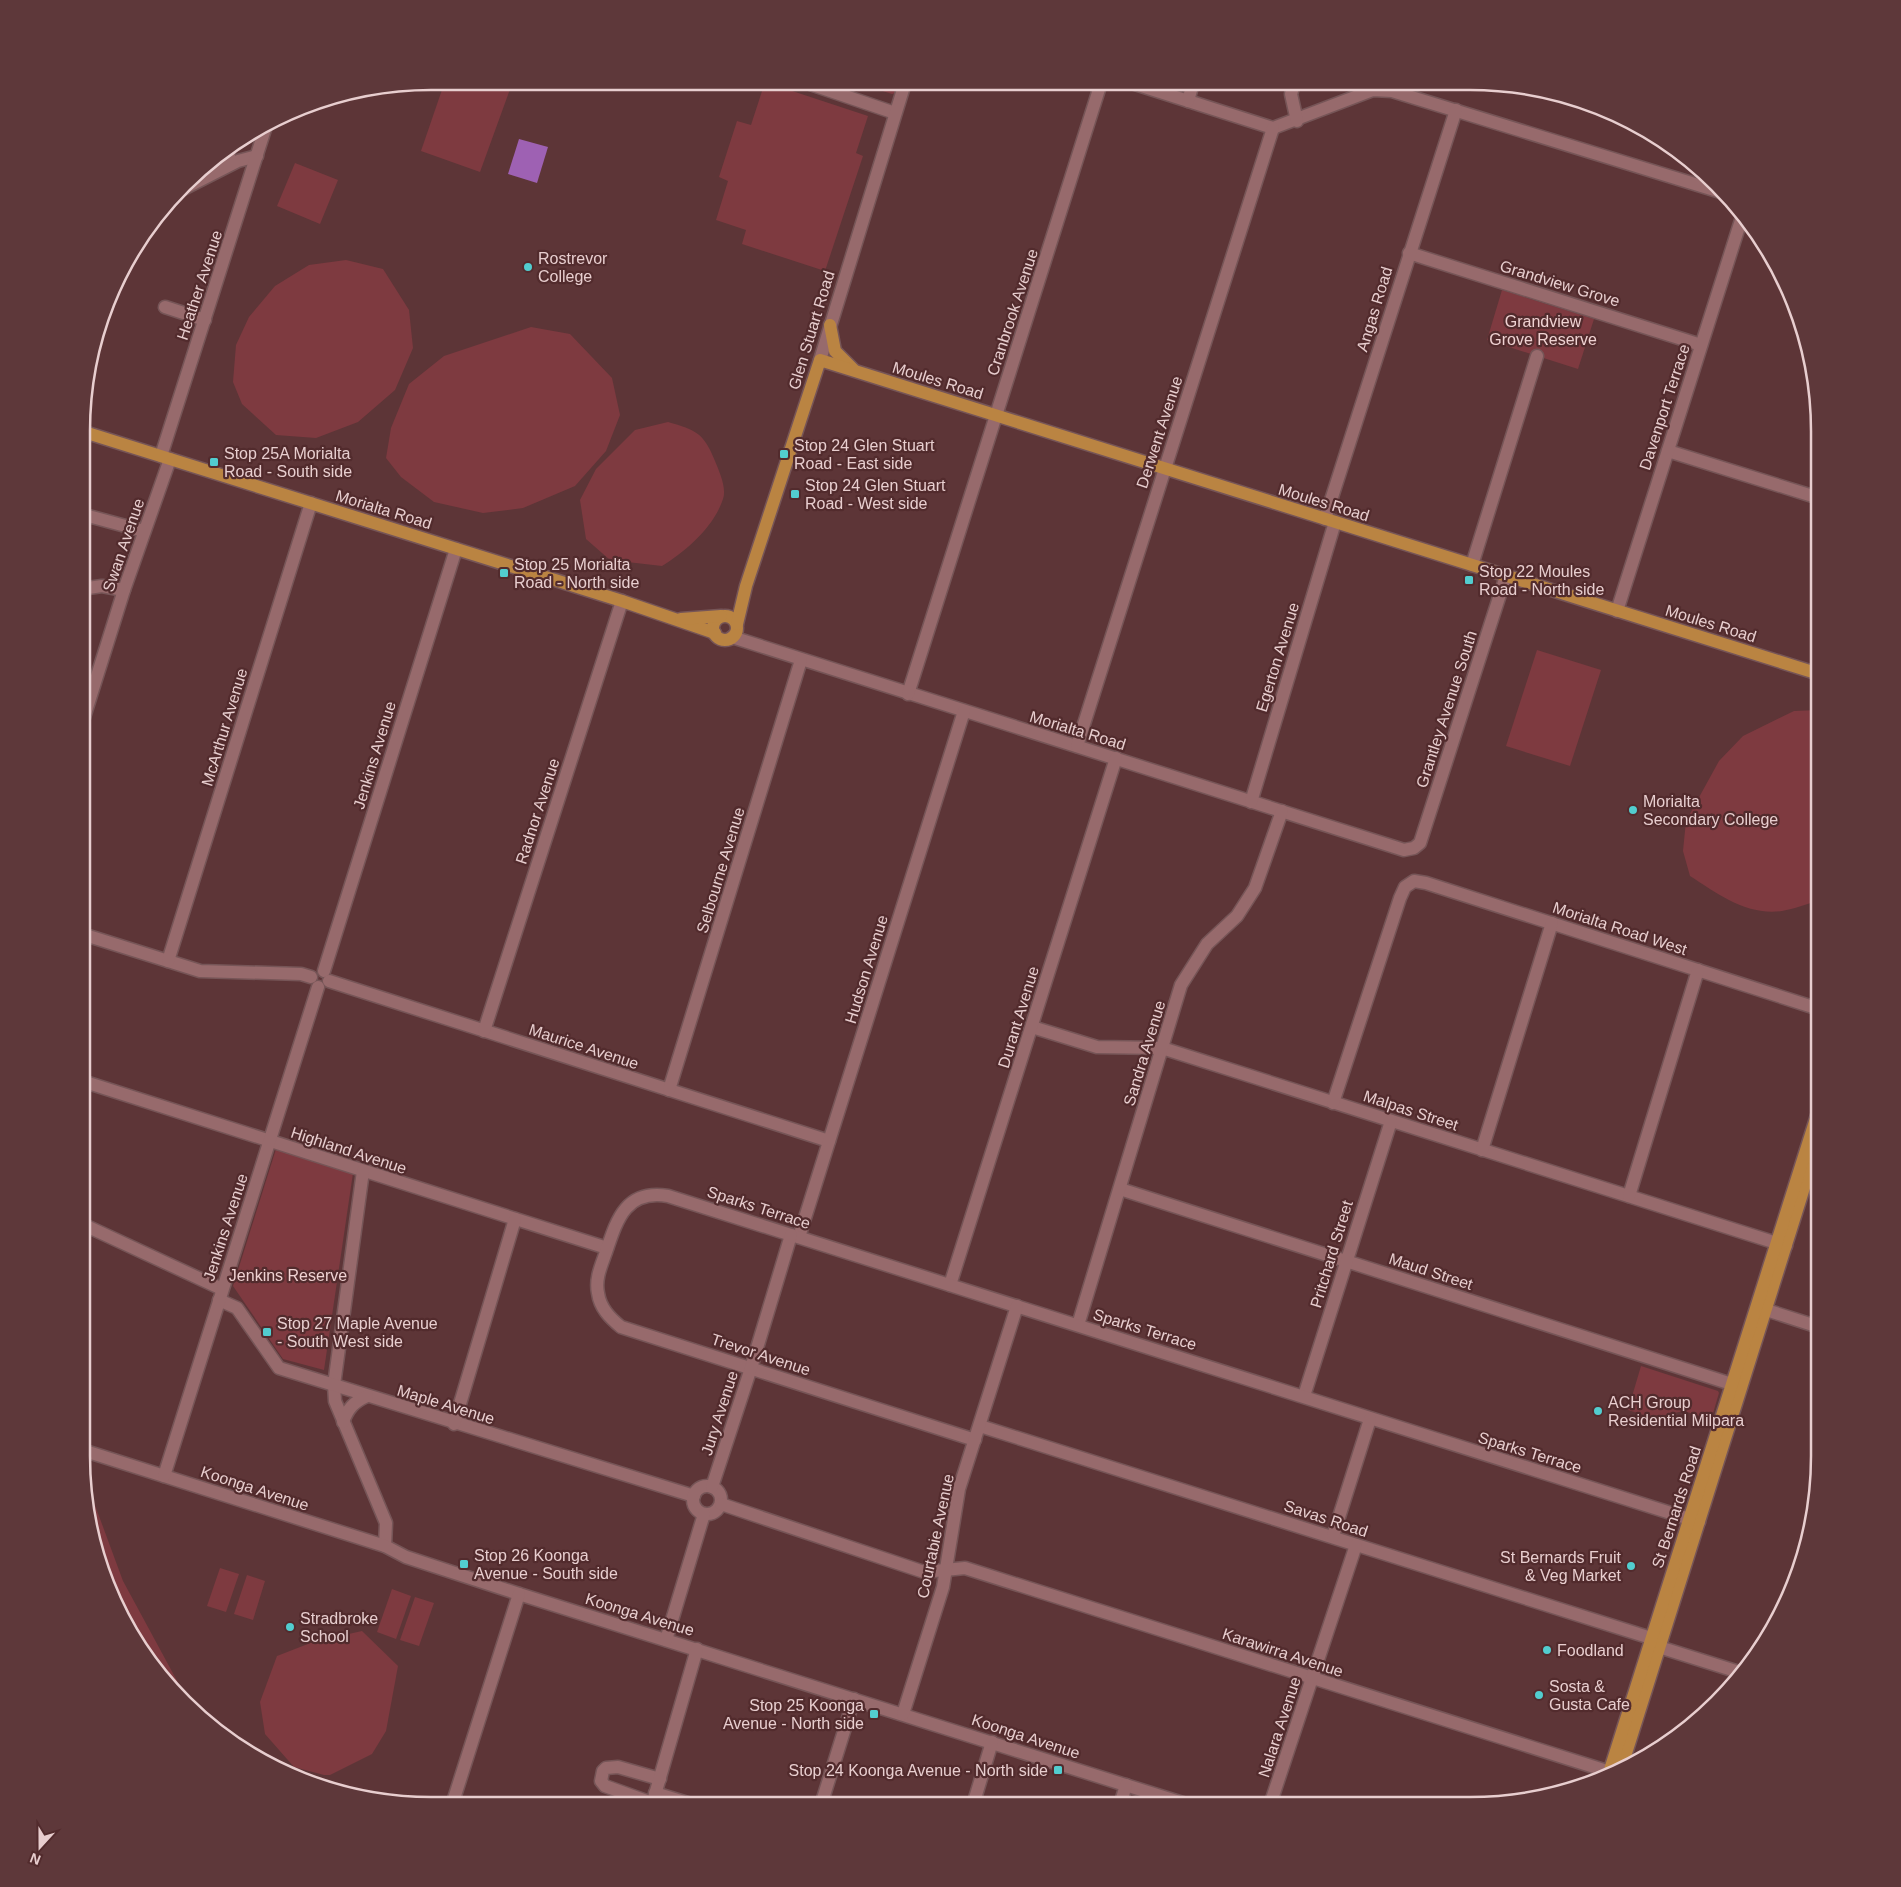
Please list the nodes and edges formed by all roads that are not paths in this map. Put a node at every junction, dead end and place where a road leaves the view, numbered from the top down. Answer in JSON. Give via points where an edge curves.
{"nodes":[{"id":1,"x":827,"y":90,"type":"edge"},
{"id":2,"x":902,"y":90,"type":"edge"},
{"id":3,"x":1100,"y":90,"type":"edge"},
{"id":4,"x":1154,"y":90,"type":"edge"},
{"id":5,"x":1191,"y":90,"type":"edge"},
{"id":6,"x":1292,"y":90,"type":"edge"},
{"id":7,"x":1373,"y":90,"type":"edge"},
{"id":8,"x":1386,"y":90,"type":"edge"},
{"id":9,"x":1188,"y":101,"type":"junction"},
{"id":10,"x":1456,"y":110,"type":"junction"},
{"id":11,"x":895,"y":114,"type":"junction"},
{"id":12,"x":1297,"y":121,"type":"junction"},
{"id":13,"x":1273,"y":128,"type":"junction"},
{"id":14,"x":263,"y":135,"type":"edge"},
{"id":15,"x":257,"y":156,"type":"junction"},
{"id":16,"x":229,"y":157,"type":"edge"},
{"id":17,"x":231,"y":164,"type":"junction"},
{"id":18,"x":201,"y":180,"type":"edge"},
{"id":19,"x":1709,"y":188,"type":"edge"},
{"id":20,"x":1740,"y":224,"type":"edge"},
{"id":21,"x":1409,"y":253,"type":"junction"},
{"id":22,"x":165,"y":307,"type":"dead end"},
{"id":23,"x":205,"y":320,"type":"junction"},
{"id":24,"x":830,"y":325,"type":"junction"},
{"id":25,"x":1701,"y":345,"type":"junction"},
{"id":26,"x":1537,"y":356,"type":"dead end"},
{"id":27,"x":820,"y":360,"type":"junction"},
{"id":28,"x":856,"y":372,"type":"junction"},
{"id":29,"x":996,"y":416,"type":"junction"},
{"id":30,"x":90,"y":434,"type":"edge"},
{"id":31,"x":1668,"y":451,"type":"junction"},
{"id":32,"x":165,"y":457,"type":"junction"},
{"id":33,"x":1165,"y":469,"type":"junction"},
{"id":34,"x":1811,"y":496,"type":"edge"},
{"id":35,"x":311,"y":503,"type":"junction"},
{"id":36,"x":90,"y":516,"type":"edge"},
{"id":37,"x":1330,"y":520,"type":"junction"},
{"id":38,"x":144,"y":531,"type":"junction"},
{"id":39,"x":456,"y":549,"type":"junction"},
{"id":40,"x":1472,"y":565,"type":"junction"},
{"id":41,"x":1506,"y":576,"type":"junction"},
{"id":42,"x":746,"y":586,"type":"junction"},
{"id":43,"x":90,"y":588,"type":"edge"},
{"id":44,"x":124,"y":590,"type":"junction"},
{"id":45,"x":622,"y":601,"type":"junction"},
{"id":46,"x":1617,"y":611,"type":"junction"},
{"id":47,"x":723,"y":616,"type":"junction"},
{"id":48,"x":676,"y":619,"type":"junction"},
{"id":49,"x":737,"y":624,"type":"junction"},
{"id":50,"x":715,"y":633,"type":"junction"},
{"id":51,"x":732,"y":637,"type":"junction"},
{"id":52,"x":801,"y":660,"type":"junction"},
{"id":53,"x":1811,"y":672,"type":"edge"},
{"id":54,"x":908,"y":694,"type":"junction"},
{"id":55,"x":90,"y":701,"type":"edge"},
{"id":56,"x":964,"y":711,"type":"junction"},
{"id":57,"x":1076,"y":746,"type":"junction"},
{"id":58,"x":1116,"y":758,"type":"junction"},
{"id":59,"x":1251,"y":802,"type":"junction"},
{"id":60,"x":1282,"y":812,"type":"junction"},
{"id":61,"x":1414,"y":848,"type":"joint"},
{"id":62,"x":1552,"y":923,"type":"junction"},
{"id":63,"x":90,"y":937,"type":"edge"},
{"id":64,"x":168,"y":961,"type":"junction"},
{"id":65,"x":1698,"y":970,"type":"junction"},
{"id":66,"x":326,"y":976,"type":"junction"},
{"id":67,"x":315,"y":982,"type":"junction"},
{"id":68,"x":1811,"y":1006,"type":"edge"},
{"id":69,"x":1032,"y":1027,"type":"junction"},
{"id":70,"x":484,"y":1031,"type":"junction"},
{"id":71,"x":1162,"y":1048,"type":"junction"},
{"id":72,"x":90,"y":1084,"type":"edge"},
{"id":73,"x":669,"y":1090,"type":"junction"},
{"id":74,"x":1333,"y":1103,"type":"junction"},
{"id":75,"x":1391,"y":1121,"type":"junction"},
{"id":76,"x":1811,"y":1139,"type":"edge"},
{"id":77,"x":829,"y":1141,"type":"junction"},
{"id":78,"x":270,"y":1142,"type":"junction"},
{"id":79,"x":1482,"y":1150,"type":"junction"},
{"id":80,"x":1811,"y":1162,"type":"edge"},
{"id":81,"x":363,"y":1171,"type":"junction"},
{"id":82,"x":1120,"y":1189,"type":"junction"},
{"id":83,"x":1629,"y":1196,"type":"junction"},
{"id":84,"x":516,"y":1219,"type":"junction"},
{"id":85,"x":90,"y":1228,"type":"edge"},
{"id":86,"x":795,"y":1236,"type":"junction"},
{"id":87,"x":1781,"y":1245,"type":"junction"},
{"id":88,"x":607,"y":1248,"type":"junction"},
{"id":89,"x":1346,"y":1261,"type":"junction"},
{"id":90,"x":950,"y":1285,"type":"junction"},
{"id":91,"x":221,"y":1295,"type":"junction"},
{"id":92,"x":1017,"y":1306,"type":"junction"},
{"id":93,"x":1761,"y":1308,"type":"junction"},
{"id":94,"x":1811,"y":1324,"type":"edge"},
{"id":95,"x":1078,"y":1325,"type":"junction"},
{"id":96,"x":751,"y":1368,"type":"junction"},
{"id":97,"x":334,"y":1385,"type":"junction"},
{"id":98,"x":1737,"y":1386,"type":"junction"},
{"id":99,"x":367,"y":1396,"type":"junction"},
{"id":100,"x":1304,"y":1396,"type":"junction"},
{"id":101,"x":1370,"y":1419,"type":"junction"},
{"id":102,"x":344,"y":1422,"type":"junction"},
{"id":103,"x":454,"y":1424,"type":"junction"},
{"id":104,"x":980,"y":1426,"type":"junction"},
{"id":105,"x":975,"y":1440,"type":"junction"},
{"id":106,"x":90,"y":1453,"type":"edge"},
{"id":107,"x":164,"y":1476,"type":"junction"},
{"id":108,"x":712,"y":1487,"type":"junction"},
{"id":109,"x":694,"y":1496,"type":"junction"},
{"id":110,"x":720,"y":1504,"type":"junction"},
{"id":111,"x":704,"y":1514,"type":"junction"},
{"id":112,"x":1694,"y":1521,"type":"junction"},
{"id":113,"x":1333,"y":1536,"type":"junction"},
{"id":114,"x":1356,"y":1545,"type":"junction"},
{"id":115,"x":385,"y":1546,"type":"junction"},
{"id":116,"x":946,"y":1569,"type":"junction"},
{"id":117,"x":519,"y":1594,"type":"junction"},
{"id":118,"x":666,"y":1640,"type":"junction"},
{"id":119,"x":1655,"y":1642,"type":"junction"},
{"id":120,"x":697,"y":1649,"type":"junction"},
{"id":121,"x":1734,"y":1671,"type":"edge"},
{"id":122,"x":1312,"y":1678,"type":"junction"},
{"id":123,"x":854,"y":1699,"type":"junction"},
{"id":124,"x":903,"y":1714,"type":"junction"},
{"id":125,"x":992,"y":1742,"type":"junction"},
{"id":126,"x":1623,"y":1761,"type":"edge"},
{"id":127,"x":1611,"y":1766,"type":"edge"},
{"id":128,"x":1602,"y":1770,"type":"edge"},
{"id":129,"x":660,"y":1778,"type":"junction"},
{"id":130,"x":1126,"y":1785,"type":"junction"},
{"id":131,"x":455,"y":1797,"type":"edge"},
{"id":132,"x":640,"y":1797,"type":"edge"},
{"id":133,"x":654,"y":1797,"type":"edge"},
{"id":134,"x":823,"y":1797,"type":"edge"},
{"id":135,"x":975,"y":1797,"type":"edge"},
{"id":136,"x":1122,"y":1797,"type":"edge"},
{"id":137,"x":1164,"y":1797,"type":"edge"},
{"id":138,"x":1273,"y":1797,"type":"edge"}],
"edges":[{"from":1,"to":11,"type":"street"},
{"from":2,"to":11,"type":"street","name":"Glen Stuart Road"},
{"from":3,"to":29,"type":"street","name":"Cranbrook Avenue"},
{"from":4,"to":9,"type":"street"},
{"from":5,"to":9,"type":"street"},
{"from":6,"to":12,"type":"street"},
{"from":7,"to":12,"type":"street"},
{"from":8,"to":10,"type":"street"},
{"from":9,"to":13,"type":"street"},
{"from":10,"to":19,"type":"street"},
{"from":10,"to":21,"type":"street","name":"Angas Road"},
{"from":11,"to":24,"type":"street","name":"Glen Stuart Road"},
{"from":12,"to":13,"type":"street"},
{"from":13,"to":33,"type":"street","name":"Derwent Avenue"},
{"from":14,"to":15,"type":"street","name":"Heather Avenue"},
{"from":15,"to":17,"type":"street"},
{"from":15,"to":23,"type":"street","name":"Heather Avenue"},
{"from":16,"to":17,"type":"street"},
{"from":17,"to":18,"type":"street"},
{"from":20,"to":25,"type":"street","name":"Davenport Terrace"},
{"from":21,"to":25,"type":"street","name":"Grandview Grove"},
{"from":21,"to":37,"type":"street","name":"Angas Road"},
{"from":22,"to":23,"type":"street"},
{"from":23,"to":32,"type":"street","name":"Heather Avenue"},
{"from":24,"to":27,"type":"street","name":"Glen Stuart Road"},
{"from":24,"to":28,"type":"main road","via":[[836,350]]},
{"from":25,"to":31,"type":"street","name":"Davenport Terrace"},
{"from":26,"to":40,"type":"street"},
{"from":27,"to":28,"type":"main road","name":"Moules Road"},
{"from":27,"to":42,"type":"main road","name":"Glen Stuart Road"},
{"from":28,"to":29,"type":"main road","name":"Moules Road"},
{"from":29,"to":33,"type":"main road","name":"Moules Road"},
{"from":29,"to":54,"type":"street","name":"Cranbrook Avenue"},
{"from":30,"to":32,"type":"main road","name":"Morialta Road"},
{"from":31,"to":34,"type":"street"},
{"from":31,"to":46,"type":"street","name":"Davenport Terrace"},
{"from":32,"to":35,"type":"main road","name":"Morialta Road"},
{"from":32,"to":38,"type":"street","name":"Swan Avenue"},
{"from":33,"to":37,"type":"main road","name":"Moules Road"},
{"from":33,"to":57,"type":"street","name":"Derwent Avenue"},
{"from":35,"to":39,"type":"main road","name":"Morialta Road"},
{"from":35,"to":64,"type":"street","name":"McArthur Avenue"},
{"from":36,"to":38,"type":"street"},
{"from":37,"to":40,"type":"main road","name":"Moules Road"},
{"from":37,"to":59,"type":"street","name":"Egerton Avenue"},
{"from":38,"to":44,"type":"street","name":"Swan Avenue"},
{"from":39,"to":45,"type":"main road","name":"Morialta Road"},
{"from":39,"to":66,"type":"street","name":"Jenkins Avenue"},
{"from":40,"to":41,"type":"main road","name":"Moules Road"},
{"from":41,"to":46,"type":"main road","name":"Moules Road"},
{"from":41,"to":61,"type":"street","name":"Grantley Avenue South","via":[[1420,844]]},
{"from":42,"to":47,"type":"main road","name":"Glen Stuart Road"},
{"from":42,"to":49,"type":"main road","name":"Glen Stuart Road"},
{"from":43,"to":44,"type":"street","via":[[102,586]]},
{"from":44,"to":55,"type":"street","name":"Swan Avenue"},
{"from":45,"to":48,"type":"main road","name":"Morialta Road"},
{"from":45,"to":70,"type":"street","name":"Radnor Avenue"},
{"from":46,"to":53,"type":"main road","name":"Moules Road"},
{"from":47,"to":48,"type":"main road","name":"Morialta Road"},
{"from":47,"to":49,"type":"main road","via":[[732,618]]},
{"from":47,"to":50,"type":"main road","via":[[714,624]]},
{"from":48,"to":50,"type":"main road","name":"Morialta Road"},
{"from":49,"to":51,"type":"main road","via":[[737,632]]},
{"from":50,"to":51,"type":"main road","via":[[725,640]]},
{"from":51,"to":52,"type":"street","name":"Morialta Road"},
{"from":52,"to":54,"type":"street","name":"Morialta Road"},
{"from":52,"to":73,"type":"street","name":"Selbourne Avenue"},
{"from":54,"to":56,"type":"street","name":"Morialta Road"},
{"from":56,"to":57,"type":"street","name":"Morialta Road"},
{"from":56,"to":77,"type":"street","name":"Hudson Avenue"},
{"from":57,"to":58,"type":"street","name":"Morialta Road"},
{"from":58,"to":59,"type":"street","name":"Morialta Road"},
{"from":58,"to":69,"type":"street","name":"Durant Avenue"},
{"from":59,"to":60,"type":"street","name":"Morialta Road"},
{"from":60,"to":61,"type":"street","name":"Morialta Road","via":[[1404,850]]},
{"from":60,"to":71,"type":"street","name":"Sandra Avenue","via":[[1255,888],[1238,916],[1207,944],[1181,985]]},
{"from":62,"to":65,"type":"street","name":"Morialta Road West"},
{"from":62,"to":74,"type":"street","name":"Morialta Road West","via":[[1426,882],[1411,883],[1405,887]]},
{"from":62,"to":79,"type":"street"},
{"from":63,"to":64,"type":"street"},
{"from":64,"to":67,"type":"street","via":[[217,973],[301,974]]},
{"from":65,"to":68,"type":"street","name":"Morialta Road West"},
{"from":65,"to":83,"type":"street"},
{"from":66,"to":67,"type":"street","via":[[317,970]]},
{"from":66,"to":70,"type":"street","name":"Maurice Avenue"},
{"from":67,"to":78,"type":"street","name":"Jenkins Avenue"},
{"from":69,"to":71,"type":"street","name":"Malpas Street","via":[[1096,1047]]},
{"from":69,"to":90,"type":"street","name":"Durant Avenue"},
{"from":70,"to":73,"type":"street","name":"Maurice Avenue"},
{"from":71,"to":74,"type":"street","name":"Malpas Street"},
{"from":71,"to":82,"type":"street","name":"Sandra Avenue"},
{"from":72,"to":78,"type":"street","name":"Highland Avenue"},
{"from":73,"to":77,"type":"street","name":"Maurice Avenue"},
{"from":74,"to":75,"type":"street","name":"Malpas Street"},
{"from":75,"to":79,"type":"street","name":"Malpas Street"},
{"from":75,"to":89,"type":"street","name":"Pritchard Street"},
{"from":76,"to":87,"type":"main road","name":"St Bernards Road"},
{"from":77,"to":86,"type":"street","name":"Hudson Avenue"},
{"from":78,"to":81,"type":"street","name":"Highland Avenue"},
{"from":78,"to":91,"type":"street","name":"Jenkins Avenue"},
{"from":79,"to":83,"type":"street","name":"Malpas Street"},
{"from":80,"to":87,"type":"main road","name":"St Bernards Road"},
{"from":81,"to":84,"type":"street","name":"Highland Avenue"},
{"from":81,"to":97,"type":"street"},
{"from":82,"to":89,"type":"street","name":"Maud Street"},
{"from":82,"to":95,"type":"street","name":"Sandra Avenue"},
{"from":83,"to":87,"type":"street","name":"Malpas Street"},
{"from":84,"to":88,"type":"street","name":"Highland Avenue"},
{"from":84,"to":103,"type":"street"},
{"from":85,"to":91,"type":"street","name":"Maple Avenue"},
{"from":86,"to":88,"type":"street","name":"Sparks Terrace","via":[[657,1194],[647,1195],[624,1209],[616,1220]]},
{"from":86,"to":90,"type":"street","name":"Sparks Terrace"},
{"from":86,"to":96,"type":"street","name":"Jury Avenue"},
{"from":87,"to":93,"type":"main road","name":"St Bernards Road"},
{"from":88,"to":96,"type":"street","name":"Trevor Avenue","via":[[597,1281],[600,1301],[610,1318],[621,1327]]},
{"from":89,"to":98,"type":"street","name":"Maud Street"},
{"from":89,"to":100,"type":"street","name":"Pritchard Street"},
{"from":90,"to":92,"type":"street","name":"Sparks Terrace"},
{"from":91,"to":97,"type":"street","name":"Maple Avenue","via":[[237,1308],[280,1368]]},
{"from":91,"to":107,"type":"street","name":"Jenkins Avenue"},
{"from":92,"to":95,"type":"street","name":"Sparks Terrace"},
{"from":92,"to":104,"type":"street","name":"Courtabie Avenue"},
{"from":93,"to":94,"type":"street"},
{"from":93,"to":98,"type":"main road","name":"St Bernards Road"},
{"from":95,"to":100,"type":"street","name":"Sparks Terrace"},
{"from":96,"to":105,"type":"street","name":"Trevor Avenue"},
{"from":96,"to":108,"type":"street","name":"Jury Avenue"},
{"from":97,"to":99,"type":"street","name":"Maple Avenue"},
{"from":97,"to":102,"type":"street","via":[[335,1401]]},
{"from":98,"to":112,"type":"main road","name":"St Bernards Road"},
{"from":99,"to":102,"type":"street","via":[[355,1402],[346,1413]]},
{"from":99,"to":103,"type":"street","name":"Maple Avenue"},
{"from":100,"to":101,"type":"street","name":"Sparks Terrace"},
{"from":101,"to":112,"type":"street","name":"Sparks Terrace"},
{"from":101,"to":113,"type":"street"},
{"from":102,"to":115,"type":"street","via":[[386,1523]]},
{"from":103,"to":109,"type":"street","name":"Maple Avenue"},
{"from":104,"to":105,"type":"street","name":"Courtabie Avenue"},
{"from":104,"to":113,"type":"street","name":"Savas Road"},
{"from":105,"to":116,"type":"street","name":"Courtabie Avenue","via":[[959,1489]]},
{"from":106,"to":107,"type":"street","name":"Koonga Avenue"},
{"from":107,"to":115,"type":"street","name":"Koonga Avenue"},
{"from":108,"to":109,"type":"street","via":[[703,1486]]},
{"from":108,"to":110,"type":"street","via":[[720,1496]]},
{"from":109,"to":111,"type":"street","via":[[696,1509]]},
{"from":110,"to":111,"type":"street","via":[[716,1511]]},
{"from":110,"to":116,"type":"street","via":[[924,1572]]},
{"from":111,"to":118,"type":"street"},
{"from":112,"to":119,"type":"main road","name":"St Bernards Road"},
{"from":113,"to":114,"type":"street","name":"Savas Road"},
{"from":114,"to":119,"type":"street","name":"Savas Road"},
{"from":114,"to":122,"type":"street","name":"Nalara Avenue"},
{"from":115,"to":117,"type":"street","name":"Koonga Avenue","via":[[406,1557]]},
{"from":116,"to":122,"type":"street","name":"Karawirra Avenue","via":[[965,1568]]},
{"from":116,"to":124,"type":"street","name":"Courtabie Avenue"},
{"from":117,"to":118,"type":"street","name":"Koonga Avenue"},
{"from":117,"to":131,"type":"street"},
{"from":118,"to":120,"type":"street","name":"Koonga Avenue"},
{"from":119,"to":121,"type":"street","name":"Savas Road"},
{"from":119,"to":126,"type":"main road","name":"St Bernards Road"},
{"from":119,"to":127,"type":"main road","name":"St Bernards Road"},
{"from":120,"to":123,"type":"street","name":"Koonga Avenue"},
{"from":120,"to":129,"type":"street"},
{"from":122,"to":128,"type":"street","name":"Karawirra Avenue"},
{"from":122,"to":138,"type":"street","name":"Nalara Avenue"},
{"from":123,"to":124,"type":"street","name":"Koonga Avenue"},
{"from":123,"to":134,"type":"street"},
{"from":124,"to":125,"type":"street","name":"Koonga Avenue"},
{"from":125,"to":130,"type":"street","name":"Koonga Avenue"},
{"from":125,"to":135,"type":"street"},
{"from":129,"to":132,"type":"street","via":[[618,1767],[606,1768],[601,1776],[605,1786]]},
{"from":129,"to":133,"type":"street"},
{"from":130,"to":136,"type":"street"},
{"from":130,"to":137,"type":"street","name":"Koonga Avenue"}]}
